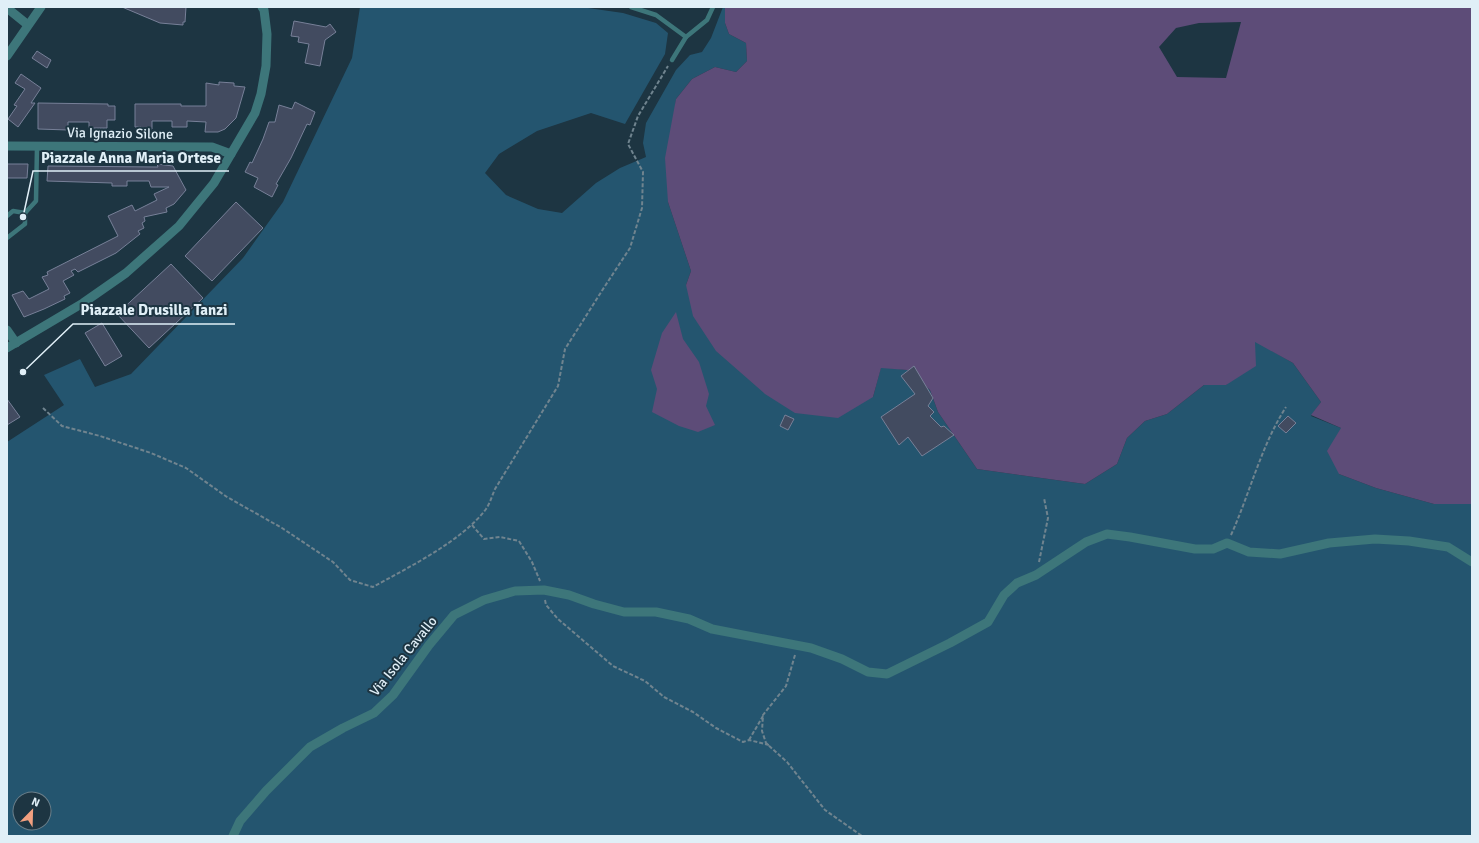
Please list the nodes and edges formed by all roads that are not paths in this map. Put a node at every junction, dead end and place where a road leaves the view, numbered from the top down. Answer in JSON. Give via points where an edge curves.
{"nodes":[{"id":1,"x":42,"y":7,"type":"edge"},
{"id":2,"x":262,"y":7,"type":"edge"},
{"id":3,"x":631,"y":7,"type":"edge"},
{"id":4,"x":713,"y":7,"type":"edge"},
{"id":5,"x":7,"y":8,"type":"edge"},
{"id":6,"x":28,"y":25,"type":"junction"},
{"id":7,"x":686,"y":37,"type":"junction"},
{"id":8,"x":7,"y":56,"type":"edge"},
{"id":9,"x":672,"y":60,"type":"road end"},
{"id":10,"x":7,"y":146,"type":"edge"},
{"id":11,"x":37,"y":146,"type":"junction"},
{"id":12,"x":231,"y":154,"type":"junction"},
{"id":13,"x":25,"y":213,"type":"junction"},
{"id":14,"x":7,"y":216,"type":"edge"},
{"id":15,"x":7,"y":238,"type":"edge"},
{"id":16,"x":7,"y":330,"type":"edge"},
{"id":17,"x":16,"y":343,"type":"junction"},
{"id":18,"x":7,"y":348,"type":"edge"},
{"id":19,"x":1472,"y":562,"type":"edge"},
{"id":20,"x":232,"y":836,"type":"edge"}],
"edges":[{"from":1,"to":6,"type":"street"},
{"from":2,"to":12,"type":"street","via":[[267,34],[266,66],[261,94],[255,113]]},
{"from":3,"to":7,"type":"lane","via":[[656,15]]},
{"from":4,"to":7,"type":"lane","via":[[707,20]]},
{"from":5,"to":6,"type":"street"},
{"from":6,"to":8,"type":"street"},
{"from":7,"to":9,"type":"lane"},
{"from":10,"to":11,"type":"street","name":"Via Ignazio Silone"},
{"from":11,"to":12,"type":"street","name":"Via Ignazio Silone","via":[[212,147]]},
{"from":11,"to":13,"type":"lane","via":[[36,201]]},
{"from":12,"to":17,"type":"street","via":[[214,183],[179,226],[126,273],[83,303]]},
{"from":13,"to":14,"type":"lane","via":[[13,211]]},
{"from":13,"to":15,"type":"lane","via":[[25,224]]},
{"from":16,"to":17,"type":"street"},
{"from":17,"to":18,"type":"street"},
{"from":19,"to":20,"type":"street","name":"Via Isola Cavallo","via":[[1448,547],[1375,539],[1329,543],[1280,554],[1249,552],[1227,543],[1213,549],[1195,549],[1107,534],[1086,542],[1036,575],[1018,583],[1004,595],[988,622],[887,674],[868,672],[811,648],[712,629],[689,619],[656,612],[624,612],[544,590],[515,590],[484,600],[454,615],[393,695],[374,714],[310,747],[266,791],[240,821]]}]}
